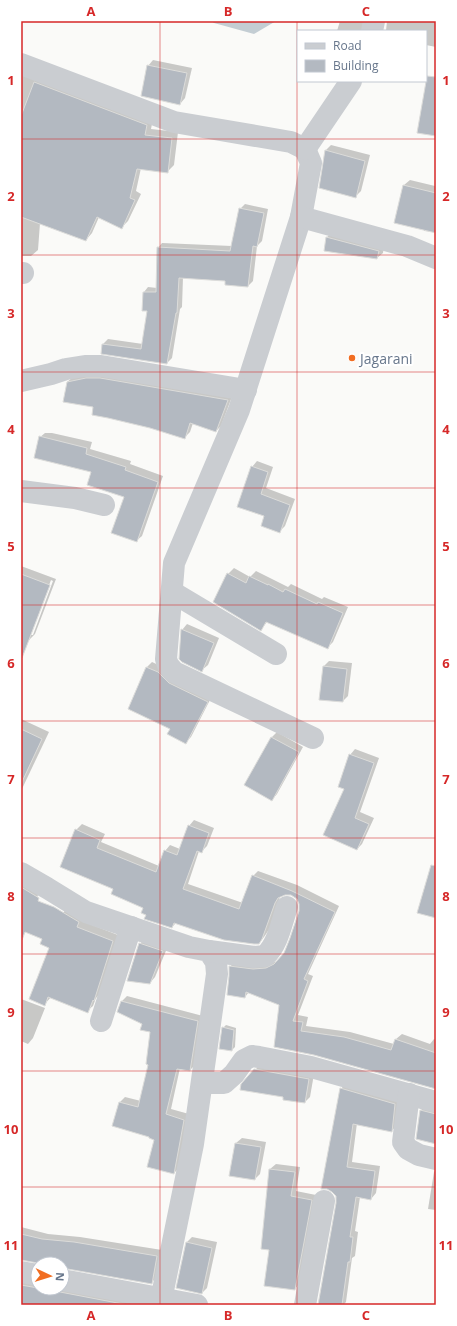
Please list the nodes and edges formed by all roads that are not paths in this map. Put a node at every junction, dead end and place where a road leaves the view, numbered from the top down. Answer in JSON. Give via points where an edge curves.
{"nodes":[{"id":1,"x":21,"y":64,"type":"edge"},
{"id":2,"x":350,"y":82,"type":"edge"},
{"id":3,"x":305,"y":149,"type":"junction"},
{"id":4,"x":301,"y":217,"type":"junction"},
{"id":5,"x":436,"y":258,"type":"edge"},
{"id":6,"x":21,"y":381,"type":"edge"},
{"id":7,"x":246,"y":390,"type":"junction"},
{"id":8,"x":21,"y":491,"type":"edge"},
{"id":9,"x":104,"y":505,"type":"dead end"},
{"id":10,"x":172,"y":592,"type":"junction"},
{"id":11,"x":276,"y":654,"type":"dead end"},
{"id":12,"x":313,"y":738,"type":"dead end"},
{"id":13,"x":21,"y":874,"type":"edge"},
{"id":14,"x":287,"y":907,"type":"dead end"},
{"id":15,"x":131,"y":927,"type":"junction"},
{"id":16,"x":209,"y":952,"type":"junction"},
{"id":17,"x":101,"y":1021,"type":"dead end"},
{"id":18,"x":202,"y":1083,"type":"junction"},
{"id":19,"x":409,"y":1094,"type":"junction"},
{"id":20,"x":436,"y":1102,"type":"edge"},
{"id":21,"x":436,"y":1159,"type":"edge"},
{"id":22,"x":324,"y":1201,"type":"dead end"},
{"id":23,"x":70,"y":1282,"type":"edge"},
{"id":24,"x":160,"y":1302,"type":"edge"},
{"id":25,"x":196,"y":1305,"type":"edge"},
{"id":26,"x":305,"y":1305,"type":"edge"}],
"edges":[{"from":1,"to":3,"type":"street","via":[[174,122],[291,142]]},
{"from":2,"to":3,"type":"street"},
{"from":3,"to":4,"type":"street","via":[[311,163]]},
{"from":4,"to":5,"type":"street","via":[[407,246]]},
{"from":4,"to":7,"type":"street"},
{"from":6,"to":7,"type":"street","via":[[66,368],[101,366]]},
{"from":7,"to":10,"type":"street","via":[[240,410],[174,563]]},
{"from":8,"to":9,"type":"street","via":[[76,498]]},
{"from":10,"to":11,"type":"street"},
{"from":10,"to":12,"type":"street","via":[[166,658],[174,672]]},
{"from":13,"to":15,"type":"street","via":[[86,912]]},
{"from":14,"to":16,"type":"street","via":[[276,940],[265,956]]},
{"from":15,"to":16,"type":"street"},
{"from":15,"to":17,"type":"street"},
{"from":16,"to":18,"type":"street","via":[[216,962],[217,974]]},
{"from":18,"to":19,"type":"street","via":[[224,1083],[244,1060],[252,1056],[311,1067]]},
{"from":18,"to":24,"type":"street","via":[[193,1144]]},
{"from":19,"to":20,"type":"street"},
{"from":19,"to":21,"type":"street","via":[[403,1142],[408,1149],[418,1155]]},
{"from":22,"to":26,"type":"street"},
{"from":23,"to":24,"type":"street"},
{"from":24,"to":25,"type":"street"}]}
